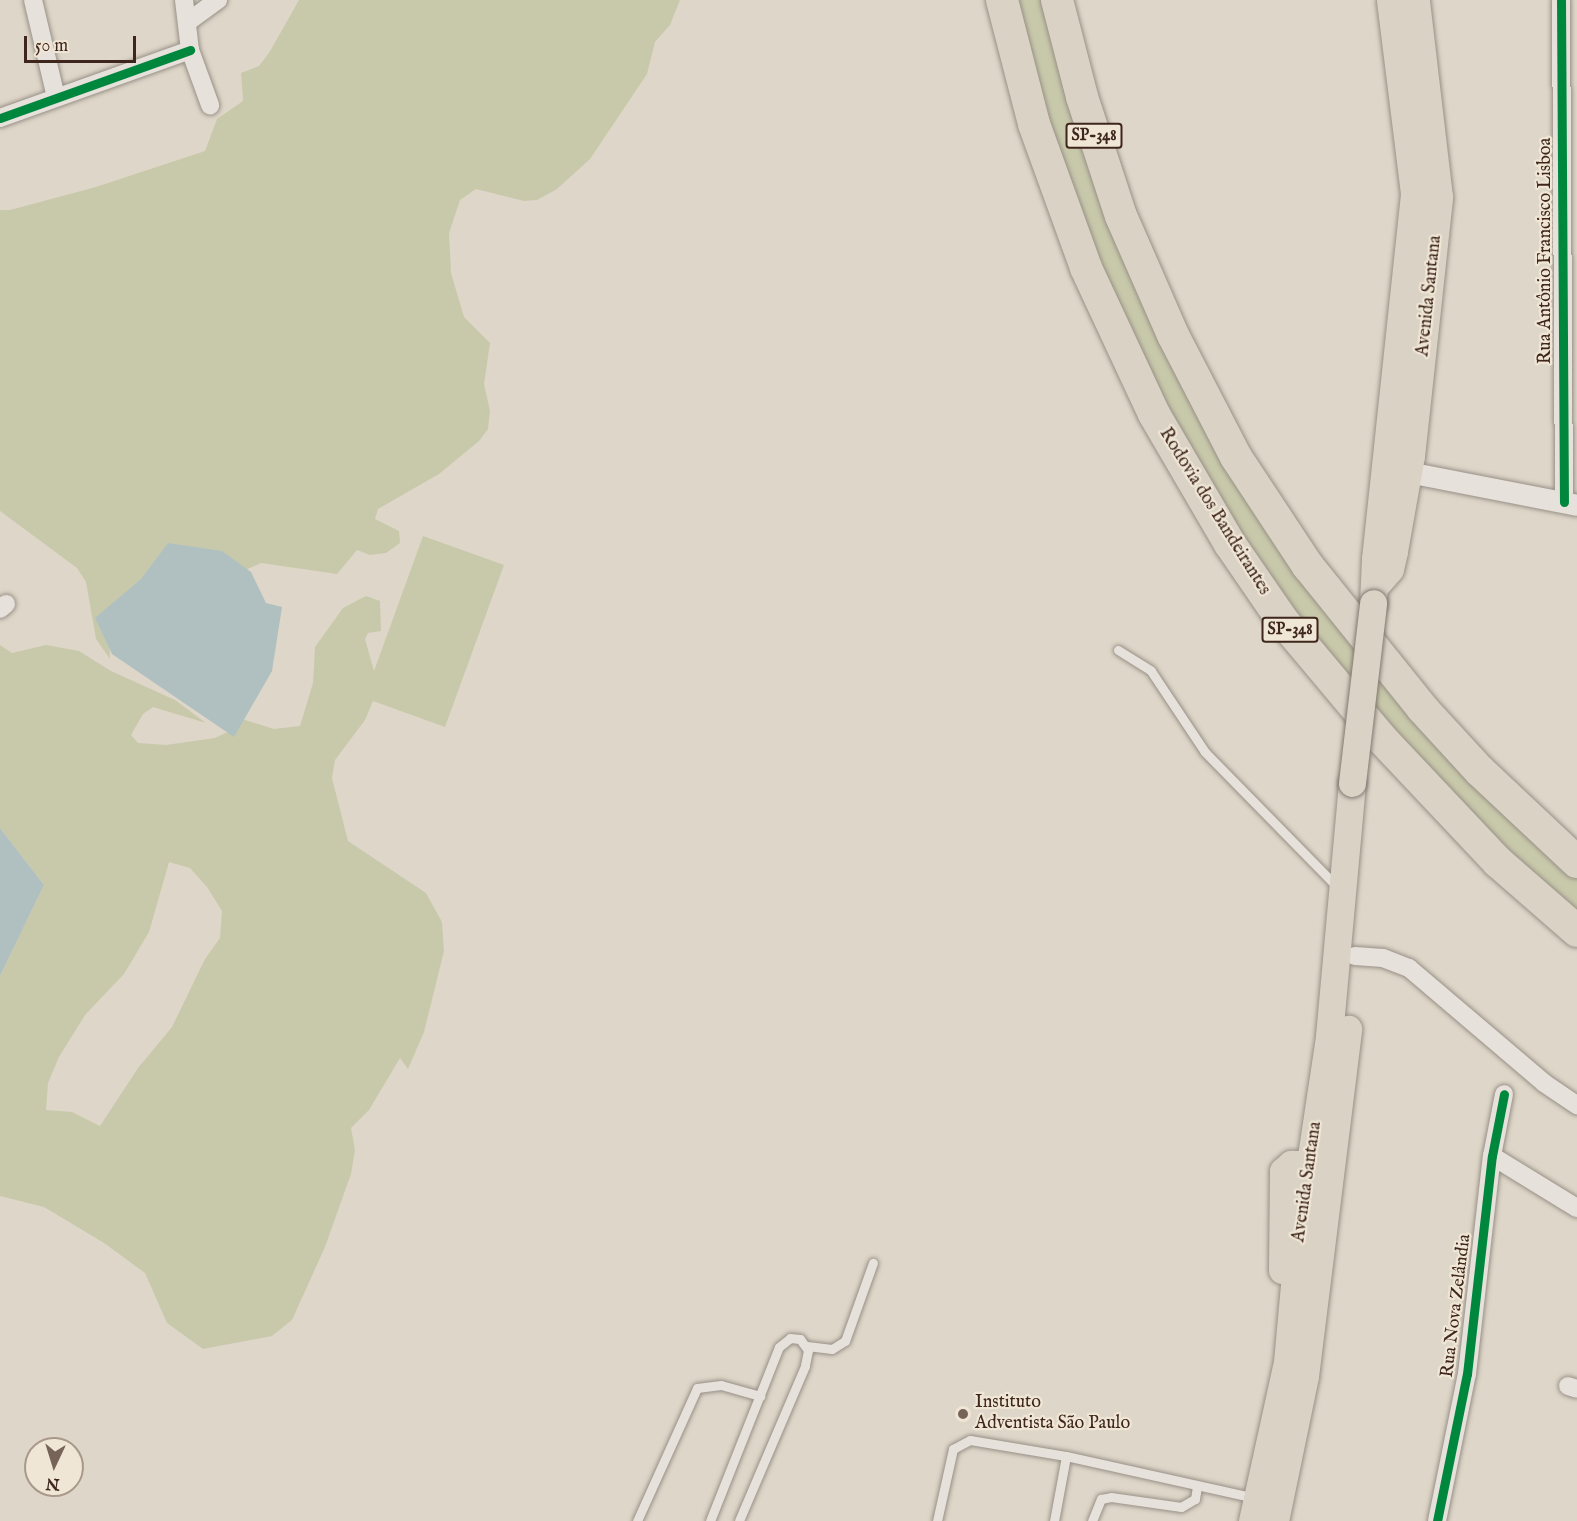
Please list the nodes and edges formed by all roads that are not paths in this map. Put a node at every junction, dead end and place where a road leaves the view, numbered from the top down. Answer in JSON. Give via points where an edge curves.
{"nodes":[{"id":1,"x":33,"y":0,"type":"edge"},
{"id":2,"x":184,"y":0,"type":"edge"},
{"id":3,"x":218,"y":0,"type":"edge"},
{"id":4,"x":1002,"y":0,"type":"edge"},
{"id":5,"x":1057,"y":0,"type":"edge"},
{"id":6,"x":1390,"y":0,"type":"edge"},
{"id":7,"x":1416,"y":0,"type":"edge"},
{"id":8,"x":1561,"y":0,"type":"edge"},
{"id":9,"x":189,"y":21,"type":"junction"},
{"id":10,"x":190,"y":50,"type":"junction"},
{"id":11,"x":56,"y":97,"type":"junction"},
{"id":12,"x":210,"y":105,"type":"dead end"},
{"id":13,"x":0,"y":118,"type":"edge"},
{"id":14,"x":1408,"y":472,"type":"junction"},
{"id":15,"x":1571,"y":504,"type":"edge"},
{"id":16,"x":1374,"y":595,"type":"junction"},
{"id":17,"x":1118,"y":650,"type":"dead end"},
{"id":18,"x":1348,"y":840,"type":"junction"},
{"id":19,"x":1577,"y":862,"type":"edge"},
{"id":20,"x":1341,"y":892,"type":"junction"},
{"id":21,"x":1577,"y":931,"type":"edge"},
{"id":22,"x":1355,"y":956,"type":"junction"},
{"id":23,"x":1504,"y":1094,"type":"dead end"},
{"id":24,"x":1577,"y":1105,"type":"edge"},
{"id":25,"x":1492,"y":1156,"type":"junction"},
{"id":26,"x":1309,"y":1168,"type":"junction"},
{"id":27,"x":1328,"y":1192,"type":"junction"},
{"id":28,"x":1577,"y":1208,"type":"edge"},
{"id":29,"x":873,"y":1263,"type":"dead end"},
{"id":30,"x":807,"y":1346,"type":"junction"},
{"id":31,"x":760,"y":1396,"type":"junction"},
{"id":32,"x":1066,"y":1456,"type":"junction"},
{"id":33,"x":1197,"y":1487,"type":"junction"},
{"id":34,"x":1254,"y":1510,"type":"edge"},
{"id":35,"x":637,"y":1521,"type":"edge"},
{"id":36,"x":710,"y":1521,"type":"edge"},
{"id":37,"x":739,"y":1521,"type":"edge"},
{"id":38,"x":937,"y":1521,"type":"edge"},
{"id":39,"x":1054,"y":1521,"type":"edge"},
{"id":40,"x":1092,"y":1521,"type":"edge"},
{"id":41,"x":1275,"y":1521,"type":"edge"},
{"id":42,"x":1437,"y":1521,"type":"edge"}],
"edges":[{"from":1,"to":11,"type":"street"},
{"from":2,"to":9,"type":"street"},
{"from":3,"to":9,"type":"street"},
{"from":4,"to":21,"type":"highway","name":"Rodovia dos Bandeirantes","number":"SP-348","via":[[1034,124],[1086,268],[1154,414],[1223,534],[1290,630],[1382,740],[1498,862]]},
{"from":5,"to":19,"type":"highway","number":"SP-348","via":[[1082,97],[1121,216],[1173,335],[1236,457],[1308,566],[1422,708],[1480,771]]},
{"from":6,"to":16,"type":"main road","name":"Avenida Santana","via":[[1414,193]]},
{"from":7,"to":14,"type":"main road","name":"Avenida Santana","via":[[1439,196]]},
{"from":8,"to":15,"type":"street","name":"Rua Antônio Francisco Lisboa"},
{"from":9,"to":10,"type":"street"},
{"from":10,"to":11,"type":"street"},
{"from":10,"to":12,"type":"street"},
{"from":11,"to":13,"type":"street"},
{"from":14,"to":15,"type":"street"},
{"from":14,"to":16,"type":"main road","name":"Avenida Santana","via":[[1392,560]]},
{"from":16,"to":18,"type":"main road","name":"Avenida Santana","bridge":true},
{"from":17,"to":20,"type":"lane","via":[[1151,671],[1205,752]]},
{"from":18,"to":20,"type":"main road","name":"Avenida Santana"},
{"from":18,"to":22,"type":"main road","name":"Avenida Santana","via":[[1357,923]]},
{"from":20,"to":26,"type":"main road","name":"Avenida Santana","via":[[1329,1036]]},
{"from":22,"to":24,"type":"street","via":[[1383,958],[1409,969],[1544,1083]]},
{"from":22,"to":27,"type":"main road","name":"Avenida Santana"},
{"from":23,"to":25,"type":"street","name":"Rua Nova Zelândia"},
{"from":25,"to":28,"type":"street"},
{"from":25,"to":42,"type":"street","name":"Rua Nova Zelândia","via":[[1467,1374]]},
{"from":26,"to":27,"type":"main road"},
{"from":26,"to":34,"type":"main road","via":[[1291,1164],[1283,1171],[1280,1182],[1288,1346]]},
{"from":27,"to":41,"type":"main road","name":"Avenida Santana","via":[[1305,1376]]},
{"from":29,"to":30,"type":"lane","via":[[844,1341],[832,1349]]},
{"from":30,"to":31,"type":"lane","via":[[795,1338],[782,1343]]},
{"from":30,"to":37,"type":"lane","via":[[805,1366]]},
{"from":31,"to":35,"type":"lane","via":[[721,1386],[698,1388]]},
{"from":31,"to":36,"type":"lane"},
{"from":32,"to":33,"type":"lane"},
{"from":32,"to":38,"type":"lane","via":[[970,1440],[957,1444]]},
{"from":32,"to":39,"type":"lane"},
{"from":33,"to":34,"type":"lane"},
{"from":33,"to":40,"type":"lane","via":[[1195,1499],[1181,1507],[1112,1497],[1101,1499]]}]}
